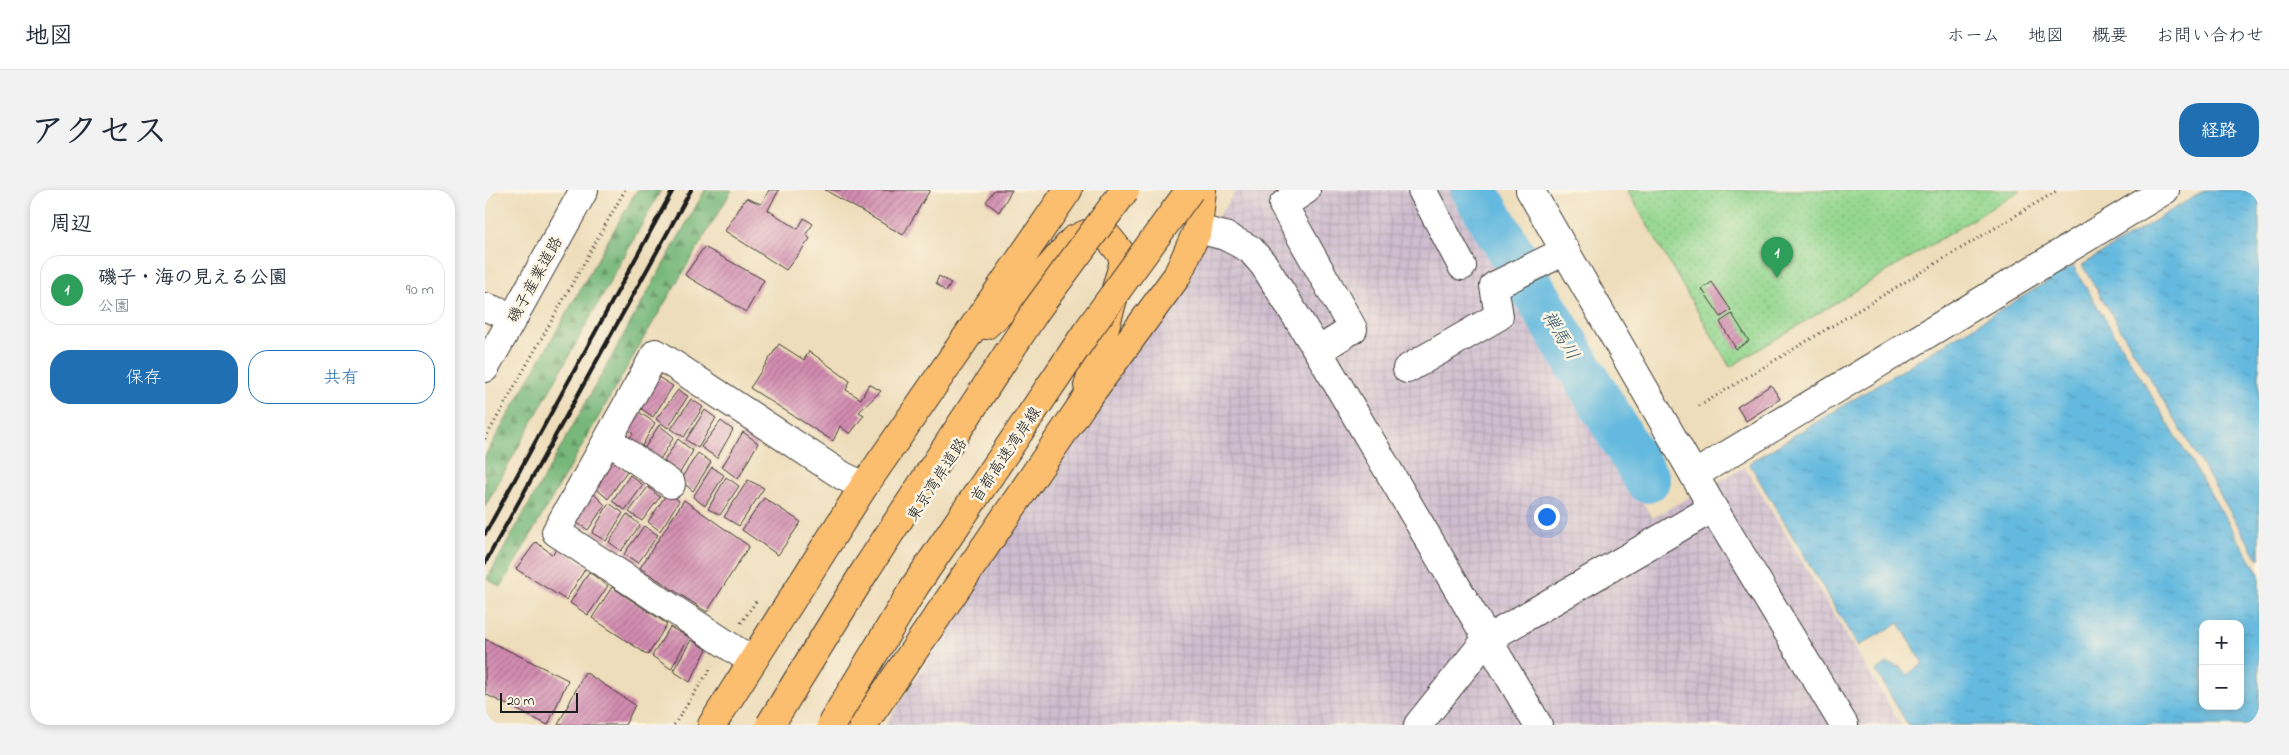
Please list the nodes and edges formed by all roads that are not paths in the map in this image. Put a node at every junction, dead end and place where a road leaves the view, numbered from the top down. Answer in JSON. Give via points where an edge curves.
{"nodes":[{"id":1,"x":584,"y":190,"type":"edge"},
{"id":2,"x":1068,"y":190,"type":"edge"},
{"id":3,"x":1125,"y":190,"type":"edge"},
{"id":4,"x":1133,"y":190,"type":"edge"},
{"id":5,"x":1177,"y":190,"type":"edge"},
{"id":6,"x":1190,"y":190,"type":"edge"},
{"id":7,"x":1202,"y":190,"type":"edge"},
{"id":8,"x":1306,"y":190,"type":"edge"},
{"id":9,"x":1422,"y":190,"type":"edge"},
{"id":10,"x":2165,"y":190,"type":"edge"},
{"id":11,"x":1531,"y":191,"type":"edge"},
{"id":12,"x":1198,"y":229,"type":"junction"},
{"id":13,"x":1564,"y":251,"type":"junction"},
{"id":14,"x":1462,"y":266,"type":"dead end"},
{"id":15,"x":485,"y":307,"type":"edge"},
{"id":16,"x":513,"y":317,"type":"junction"},
{"id":17,"x":963,"y":342,"type":"junction"},
{"id":18,"x":1318,"y":350,"type":"junction"},
{"id":19,"x":485,"y":368,"type":"edge"},
{"id":20,"x":1407,"y":370,"type":"dead end"},
{"id":21,"x":1082,"y":405,"type":"junction"},
{"id":22,"x":607,"y":440,"type":"junction"},
{"id":23,"x":1695,"y":475,"type":"junction"},
{"id":24,"x":671,"y":484,"type":"dead end"},
{"id":25,"x":863,"y":486,"type":"junction"},
{"id":26,"x":1713,"y":508,"type":"junction"},
{"id":27,"x":1486,"y":640,"type":"junction"},
{"id":28,"x":751,"y":662,"type":"junction"},
{"id":29,"x":712,"y":725,"type":"edge"},
{"id":30,"x":770,"y":725,"type":"edge"},
{"id":31,"x":779,"y":725,"type":"edge"},
{"id":32,"x":818,"y":725,"type":"edge"},
{"id":33,"x":831,"y":725,"type":"edge"},
{"id":34,"x":863,"y":725,"type":"edge"},
{"id":35,"x":1418,"y":725,"type":"edge"},
{"id":36,"x":1538,"y":725,"type":"edge"},
{"id":37,"x":1844,"y":725,"type":"edge"}],
"edges":[{"from":1,"to":16,"type":"street","name":"磯子産業道路"},
{"from":2,"to":17,"type":"highway"},
{"from":3,"to":30,"type":"highway","bridge":true,"via":[[1032,318],[865,571]]},
{"from":4,"to":31,"type":"highway","name":"東京湾岸道路","via":[[1089,248],[957,446]]},
{"from":5,"to":32,"type":"highway","name":"東京湾岸道路","via":[[1082,320],[929,546]]},
{"from":6,"to":33,"type":"highway","name":"首都高速湾岸線","bridge":true,"via":[[1088,330],[915,586]]},
{"from":7,"to":12,"type":"highway"},
{"from":8,"to":18,"type":"street","via":[[1283,205],[1353,330]]},
{"from":9,"to":14,"type":"street"},
{"from":10,"to":23,"type":"street"},
{"from":11,"to":13,"type":"street"},
{"from":12,"to":18,"type":"street","via":[[1225,236],[1250,249],[1264,265]]},
{"from":12,"to":21,"type":"highway","via":[[1177,276]]},
{"from":13,"to":20,"type":"street","via":[[1494,286],[1499,316]]},
{"from":13,"to":23,"type":"street"},
{"from":15,"to":16,"type":"street"},
{"from":16,"to":19,"type":"street","name":"磯子産業道路"},
{"from":17,"to":21,"type":"highway","via":[[1049,268],[1073,240],[1086,234],[1107,238],[1124,261]]},
{"from":17,"to":25,"type":"highway"},
{"from":18,"to":27,"type":"street"},
{"from":21,"to":34,"type":"highway"},
{"from":22,"to":24,"type":"street"},
{"from":22,"to":25,"type":"street","via":[[656,353]]},
{"from":22,"to":28,"type":"street","via":[[557,532]]},
{"from":23,"to":26,"type":"street"},
{"from":25,"to":28,"type":"highway"},
{"from":26,"to":27,"type":"street"},
{"from":26,"to":37,"type":"street"},
{"from":27,"to":35,"type":"street"},
{"from":27,"to":36,"type":"street"},
{"from":28,"to":29,"type":"highway"}]}
